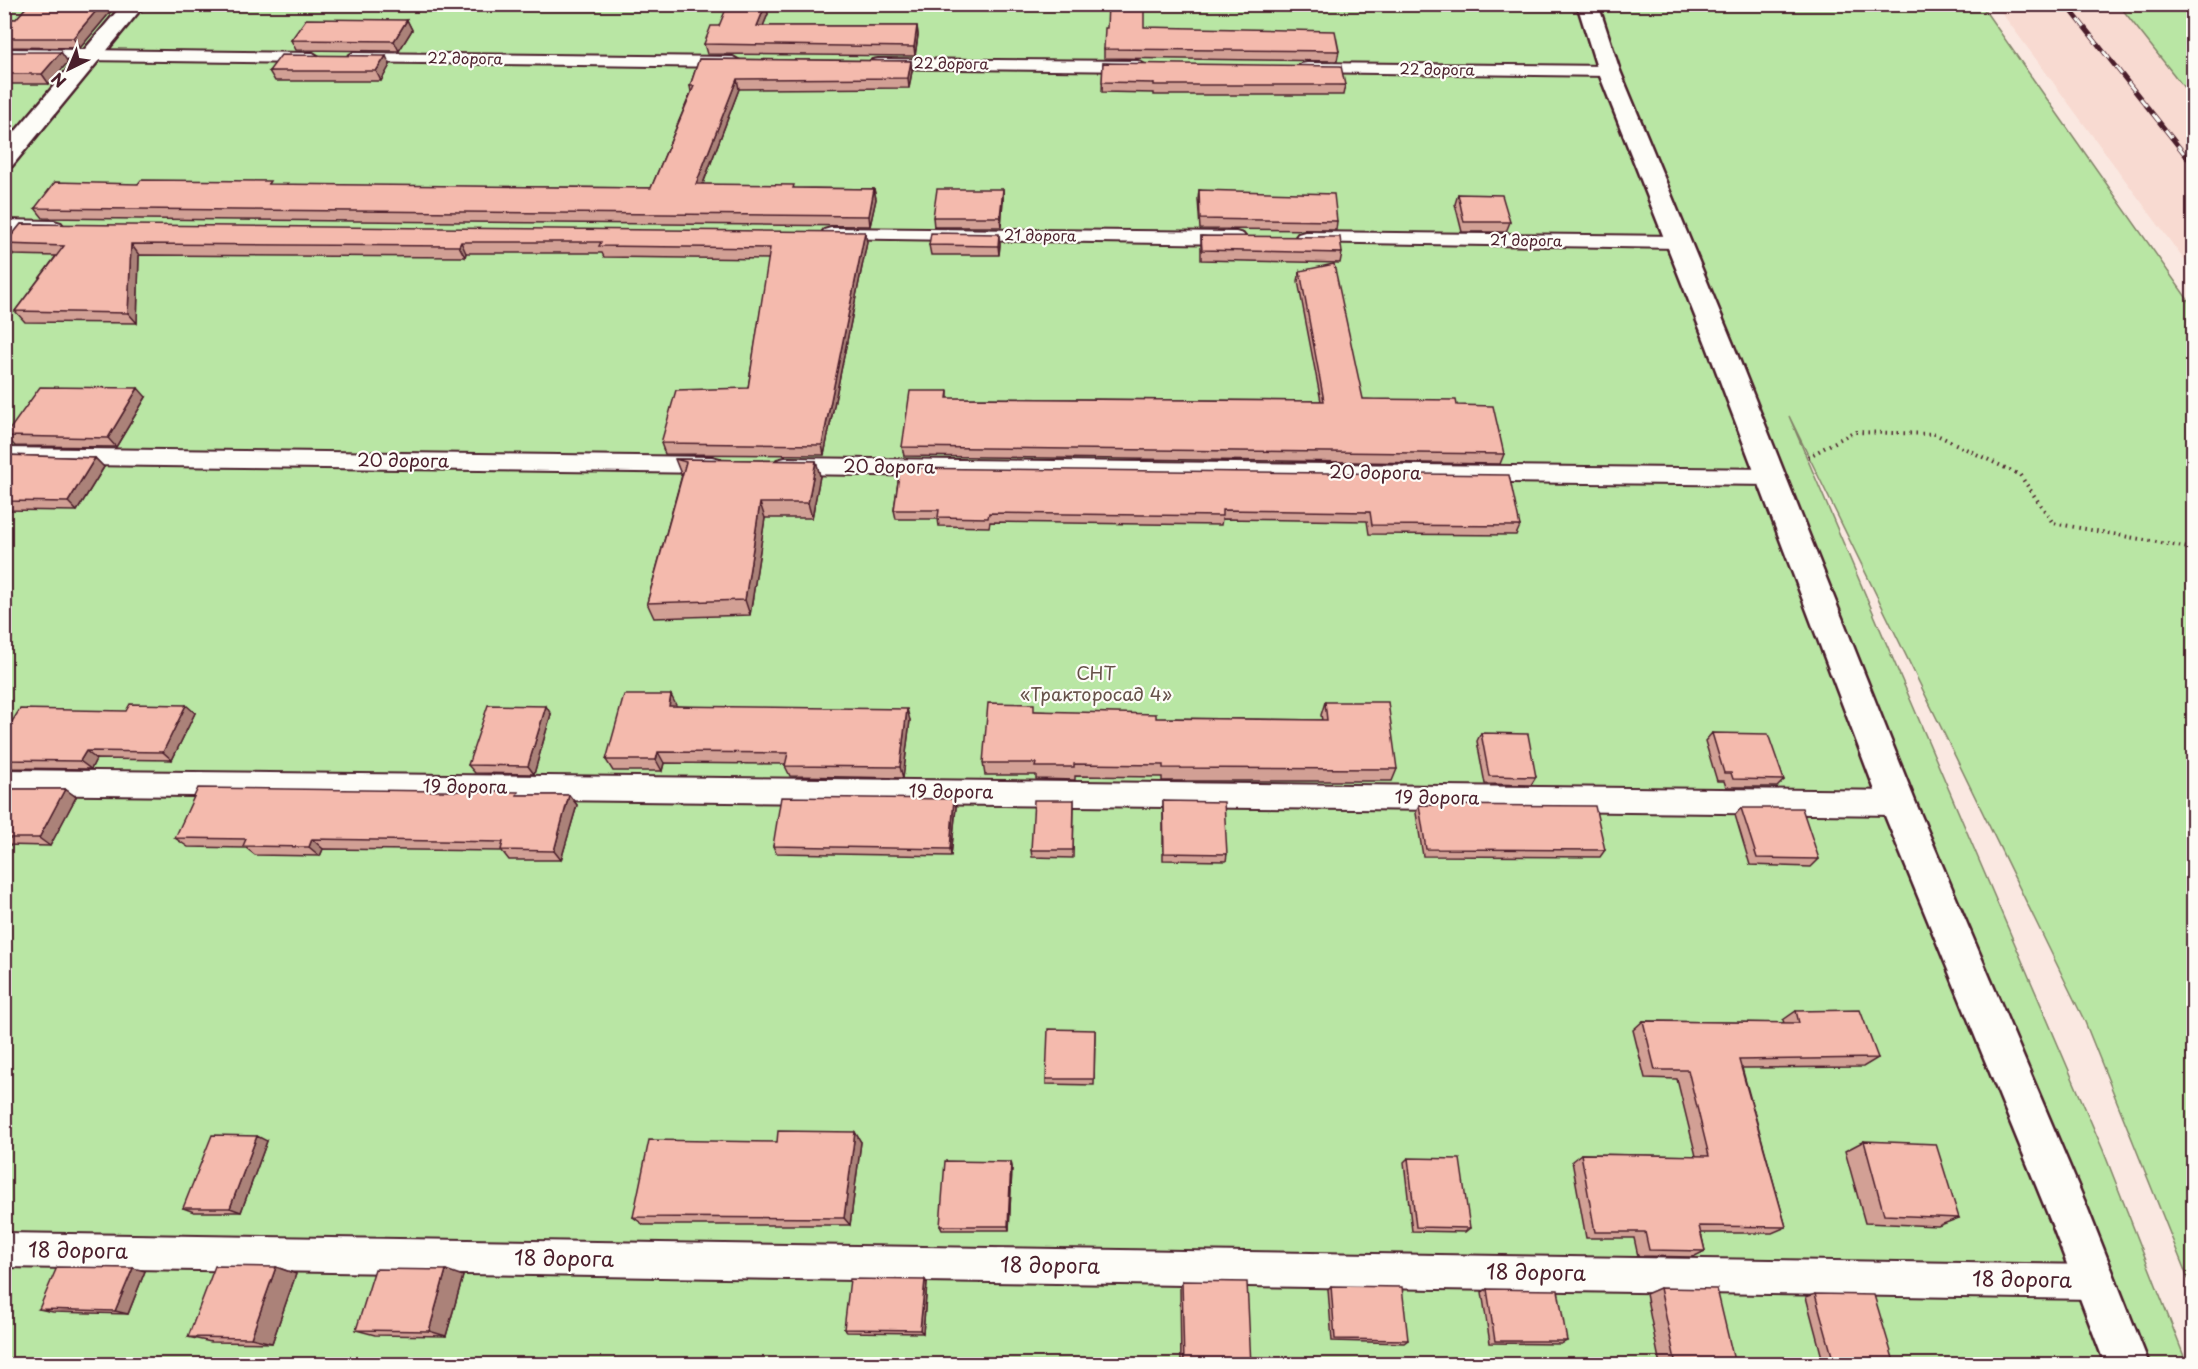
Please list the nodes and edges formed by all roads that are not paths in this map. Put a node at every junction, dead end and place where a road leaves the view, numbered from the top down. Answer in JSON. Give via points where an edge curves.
{"nodes":[{"id":1,"x":135,"y":4,"type":"edge"},
{"id":2,"x":1587,"y":4,"type":"edge"},
{"id":3,"x":4,"y":54,"type":"edge"},
{"id":4,"x":93,"y":55,"type":"junction"},
{"id":5,"x":749,"y":62,"type":"edge"},
{"id":6,"x":857,"y":63,"type":"edge"},
{"id":7,"x":1155,"y":67,"type":"edge"},
{"id":8,"x":1287,"y":68,"type":"edge"},
{"id":9,"x":1609,"y":71,"type":"junction"},
{"id":10,"x":4,"y":161,"type":"edge"},
{"id":11,"x":4,"y":226,"type":"edge"},
{"id":12,"x":76,"y":227,"type":"edge"},
{"id":13,"x":806,"y":234,"type":"edge"},
{"id":14,"x":1261,"y":238,"type":"edge"},
{"id":15,"x":1285,"y":238,"type":"edge"},
{"id":16,"x":1680,"y":242,"type":"junction"},
{"id":17,"x":4,"y":456,"type":"edge"},
{"id":18,"x":734,"y":465,"type":"edge"},
{"id":19,"x":769,"y":465,"type":"edge"},
{"id":20,"x":1773,"y":477,"type":"junction"},
{"id":21,"x":4,"y":782,"type":"edge"},
{"id":22,"x":1898,"y":803,"type":"junction"},
{"id":23,"x":4,"y":1250,"type":"edge"},
{"id":24,"x":2096,"y":1281,"type":"junction"},
{"id":25,"x":2127,"y":1365,"type":"edge"}],
"edges":[{"from":1,"to":4,"type":"street"},
{"from":2,"to":9,"type":"street"},
{"from":3,"to":4,"type":"lane","name":"22 дорога"},
{"from":4,"to":5,"type":"lane","name":"22 дорога"},
{"from":4,"to":10,"type":"street"},
{"from":6,"to":7,"type":"lane","name":"22 дорога"},
{"from":8,"to":9,"type":"lane","name":"22 дорога"},
{"from":9,"to":16,"type":"street"},
{"from":11,"to":12,"type":"lane"},
{"from":13,"to":14,"type":"lane","name":"21 дорога"},
{"from":15,"to":16,"type":"lane","name":"21 дорога"},
{"from":16,"to":20,"type":"street"},
{"from":17,"to":18,"type":"lane","name":"20 дорога"},
{"from":19,"to":20,"type":"lane","name":"20 дорога"},
{"from":20,"to":22,"type":"street"},
{"from":21,"to":22,"type":"lane","name":"19 дорога"},
{"from":22,"to":24,"type":"street"},
{"from":23,"to":24,"type":"lane","name":"18 дорога"},
{"from":24,"to":25,"type":"street"}]}
